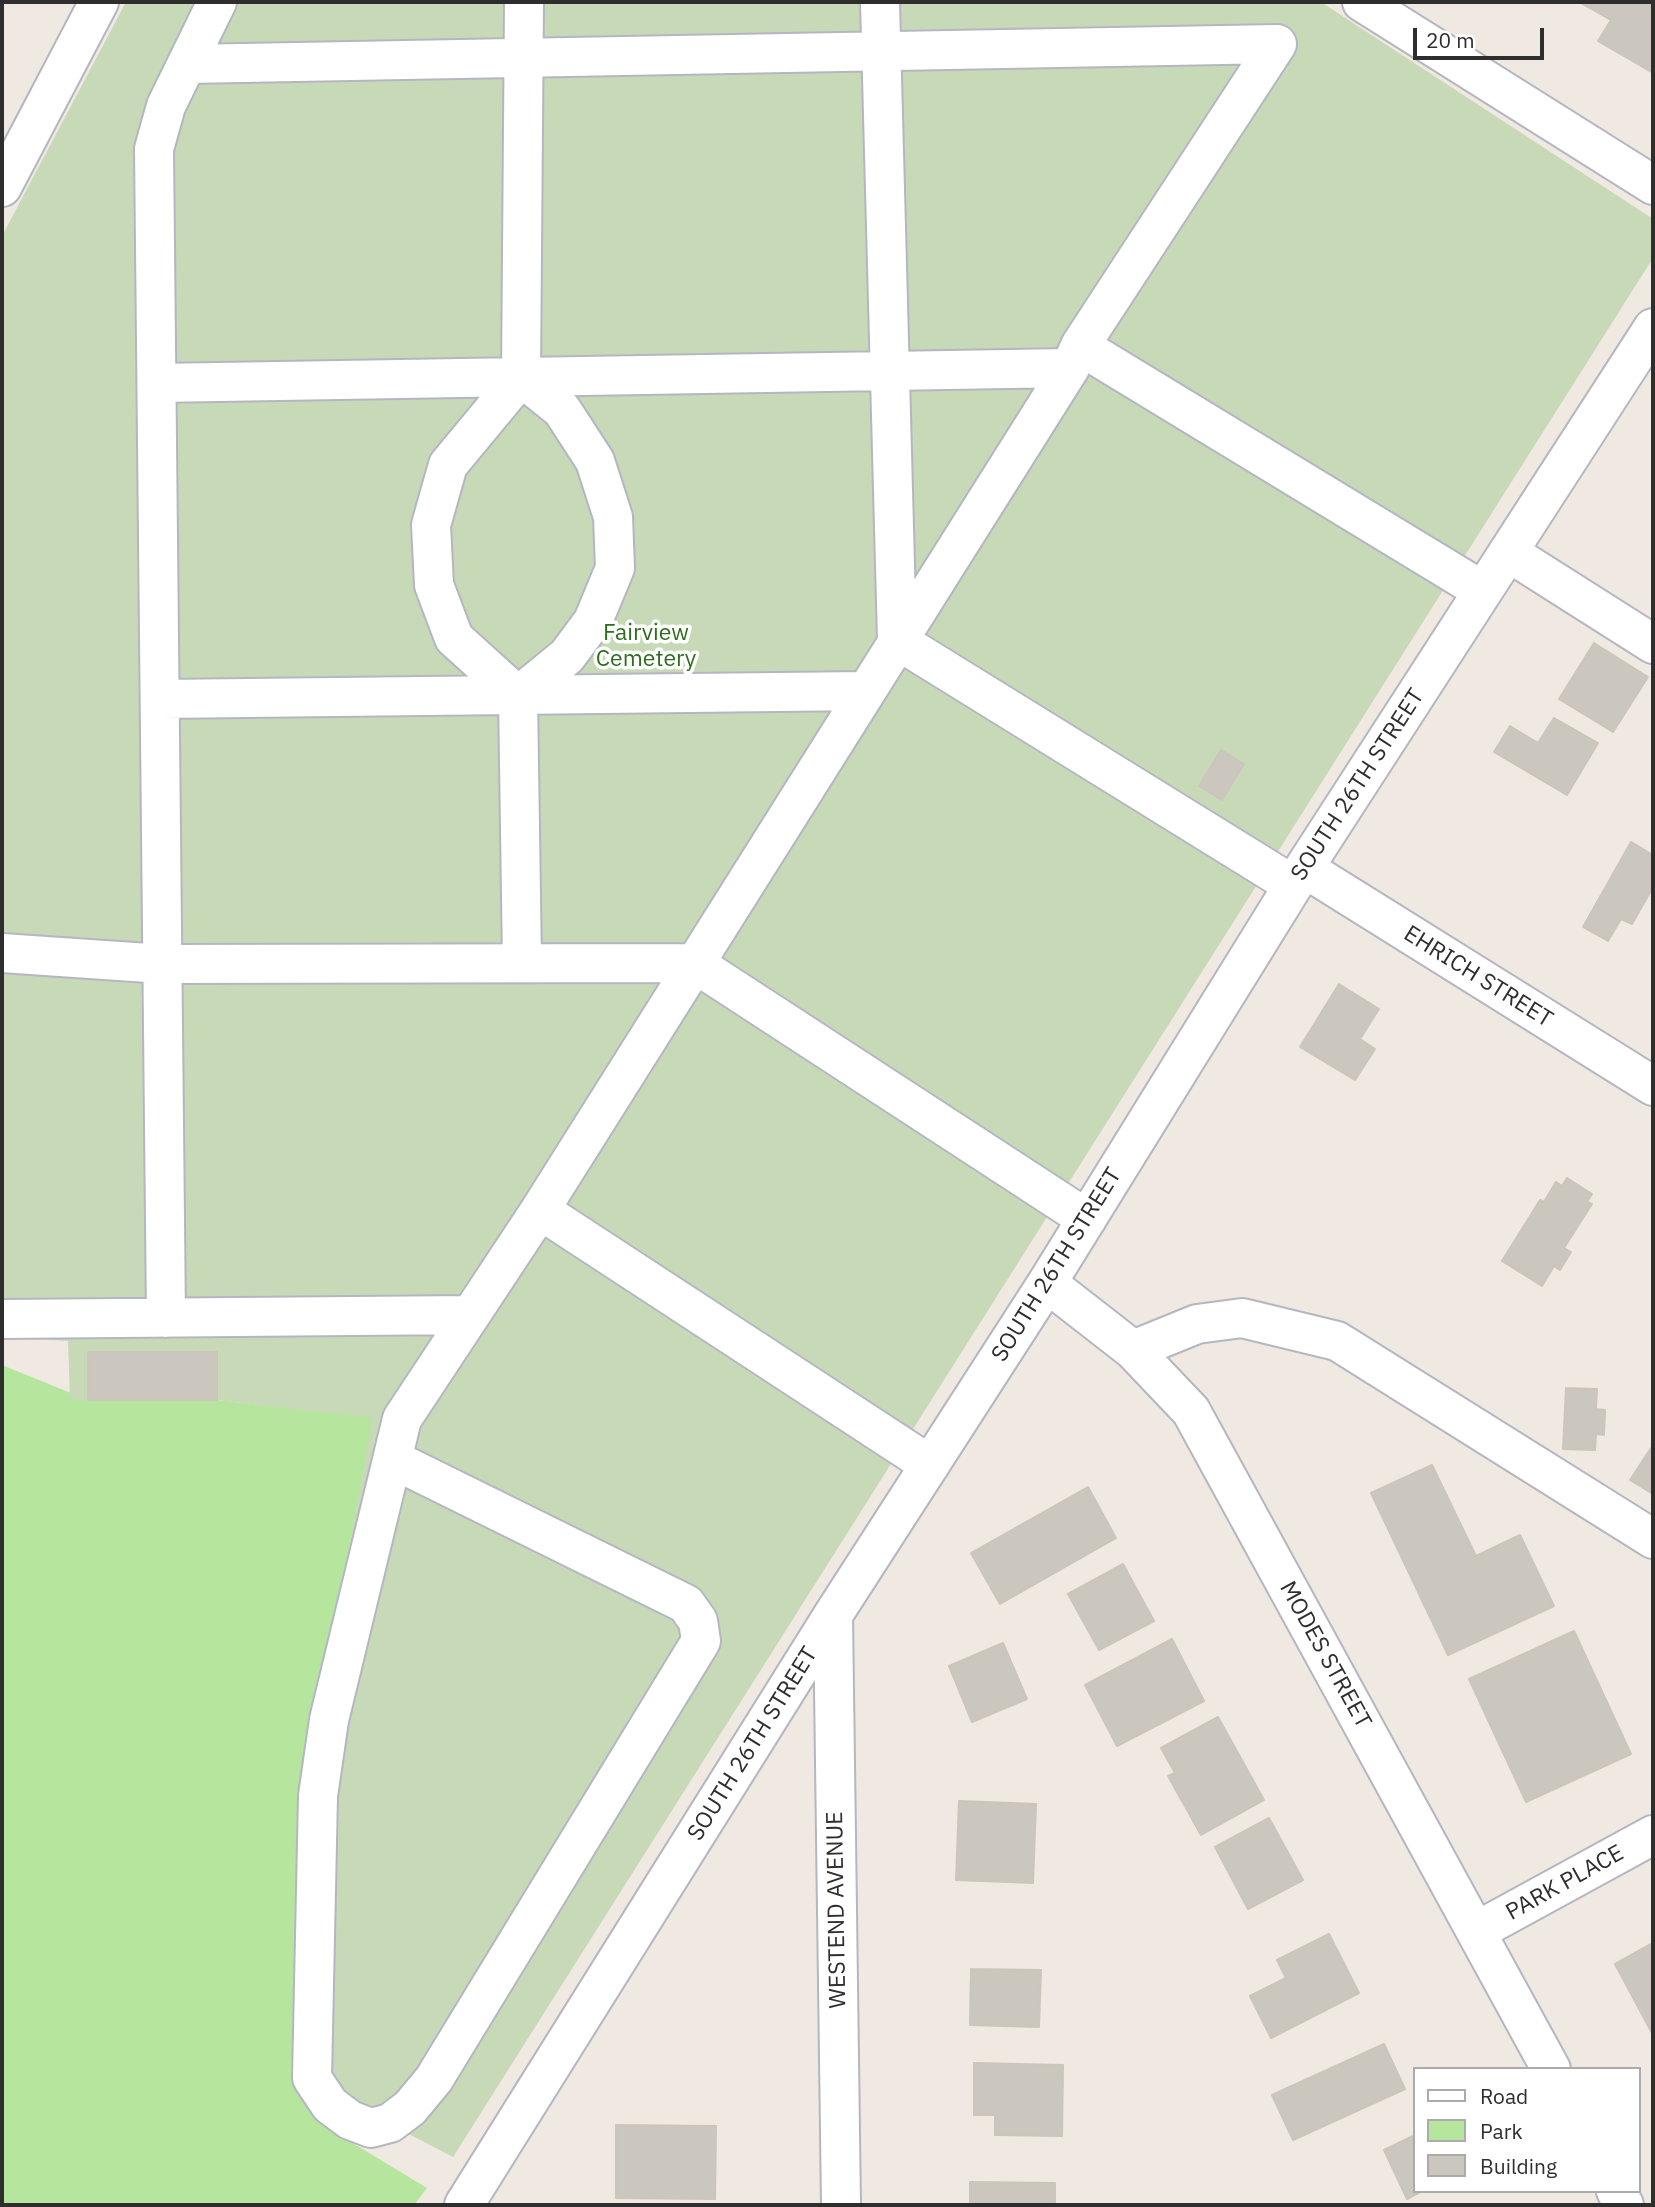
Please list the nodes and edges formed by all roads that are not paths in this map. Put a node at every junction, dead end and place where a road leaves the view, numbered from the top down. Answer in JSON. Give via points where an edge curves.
{"nodes":[{"id":1,"x":99,"y":2,"type":"edge"},
{"id":2,"x":217,"y":2,"type":"edge"},
{"id":3,"x":524,"y":2,"type":"edge"},
{"id":4,"x":880,"y":2,"type":"edge"},
{"id":5,"x":1376,"y":5,"type":"edge"},
{"id":6,"x":881,"y":51,"type":"junction"},
{"id":7,"x":524,"y":56,"type":"junction"},
{"id":8,"x":187,"y":64,"type":"junction"},
{"id":9,"x":1653,"y":186,"type":"edge"},
{"id":10,"x":2,"y":187,"type":"edge"},
{"id":11,"x":1653,"y":328,"type":"edge"},
{"id":12,"x":1075,"y":357,"type":"junction"},
{"id":13,"x":890,"y":371,"type":"junction"},
{"id":14,"x":521,"y":377,"type":"junction"},
{"id":15,"x":157,"y":383,"type":"junction"},
{"id":16,"x":1508,"y":552,"type":"junction"},
{"id":17,"x":1483,"y":591,"type":"junction"},
{"id":18,"x":897,"y":640,"type":"junction"},
{"id":19,"x":1653,"y":644,"type":"edge"},
{"id":20,"x":864,"y":691,"type":"junction"},
{"id":21,"x":518,"y":696,"type":"junction"},
{"id":22,"x":160,"y":699,"type":"junction"},
{"id":23,"x":1298,"y":876,"type":"junction"},
{"id":24,"x":2,"y":953,"type":"edge"},
{"id":25,"x":522,"y":962,"type":"junction"},
{"id":26,"x":694,"y":963,"type":"junction"},
{"id":27,"x":163,"y":964,"type":"junction"},
{"id":28,"x":1653,"y":1086,"type":"edge"},
{"id":29,"x":540,"y":1210,"type":"junction"},
{"id":30,"x":1087,"y":1219,"type":"junction"},
{"id":31,"x":1047,"y":1283,"type":"junction"},
{"id":32,"x":470,"y":1315,"type":"junction"},
{"id":33,"x":166,"y":1318,"type":"junction"},
{"id":34,"x":2,"y":1319,"type":"edge"},
{"id":35,"x":1133,"y":1350,"type":"junction"},
{"id":36,"x":394,"y":1460,"type":"junction"},
{"id":37,"x":930,"y":1465,"type":"junction"},
{"id":38,"x":1653,"y":1539,"type":"edge"},
{"id":39,"x":833,"y":1615,"type":"junction"},
{"id":40,"x":1653,"y":1835,"type":"edge"},
{"id":41,"x":1477,"y":1931,"type":"junction"},
{"id":42,"x":1550,"y":2067,"type":"edge"},
{"id":43,"x":464,"y":2205,"type":"edge"},
{"id":44,"x":841,"y":2205,"type":"edge"}],
"edges":[{"from":1,"to":10,"type":"street"},
{"from":2,"to":8,"type":"street"},
{"from":3,"to":7,"type":"street"},
{"from":4,"to":6,"type":"street"},
{"from":5,"to":9,"type":"street"},
{"from":6,"to":7,"type":"street"},
{"from":6,"to":12,"type":"street","via":[[1277,44]]},
{"from":6,"to":13,"type":"street"},
{"from":7,"to":8,"type":"street"},
{"from":7,"to":14,"type":"street"},
{"from":8,"to":15,"type":"street","via":[[166,106],[154,149]]},
{"from":11,"to":16,"type":"street","name":"SOUTH 26TH STREET"},
{"from":12,"to":13,"type":"street"},
{"from":12,"to":17,"type":"street"},
{"from":12,"to":18,"type":"street"},
{"from":13,"to":14,"type":"street"},
{"from":13,"to":18,"type":"street"},
{"from":14,"to":15,"type":"street"},
{"from":14,"to":21,"type":"street","via":[[448,465],[431,525],[434,585],[454,638]]},
{"from":14,"to":21,"type":"street","via":[[562,410],[595,461],[613,517],[615,568],[593,621],[573,648]]},
{"from":15,"to":22,"type":"street"},
{"from":16,"to":17,"type":"street","name":"SOUTH 26TH STREET"},
{"from":16,"to":19,"type":"street"},
{"from":17,"to":23,"type":"street","name":"SOUTH 26TH STREET"},
{"from":18,"to":20,"type":"street"},
{"from":18,"to":23,"type":"street","name":"EHRICH STREET"},
{"from":20,"to":21,"type":"street"},
{"from":20,"to":26,"type":"street"},
{"from":21,"to":22,"type":"street"},
{"from":21,"to":25,"type":"street"},
{"from":22,"to":27,"type":"street"},
{"from":23,"to":28,"type":"street","name":"EHRICH STREET"},
{"from":23,"to":30,"type":"street","name":"SOUTH 26TH STREET"},
{"from":24,"to":27,"type":"street"},
{"from":25,"to":26,"type":"street"},
{"from":25,"to":27,"type":"street"},
{"from":26,"to":29,"type":"street"},
{"from":26,"to":30,"type":"street"},
{"from":27,"to":33,"type":"street"},
{"from":29,"to":32,"type":"street"},
{"from":29,"to":37,"type":"street"},
{"from":30,"to":31,"type":"street","name":"SOUTH 26TH STREET"},
{"from":31,"to":35,"type":"street","name":"MODES STREET"},
{"from":31,"to":37,"type":"street","name":"SOUTH 26TH STREET"},
{"from":32,"to":33,"type":"street"},
{"from":32,"to":36,"type":"street","via":[[402,1419]]},
{"from":33,"to":34,"type":"street"},
{"from":35,"to":38,"type":"street","via":[[1197,1324],[1242,1318],[1337,1341]]},
{"from":35,"to":41,"type":"street","name":"MODES STREET","via":[[1191,1411]]},
{"from":36,"to":36,"type":"street","via":[[686,1604],[698,1621],[701,1641],[434,2079],[410,2108],[390,2123],[371,2128],[330,2105],[312,2078],[318,1796],[329,1720]]},
{"from":37,"to":39,"type":"street","name":"SOUTH 26TH STREET"},
{"from":39,"to":43,"type":"street","name":"SOUTH 26TH STREET"},
{"from":39,"to":44,"type":"street","name":"WESTEND AVENUE"},
{"from":40,"to":41,"type":"street","name":"PARK PLACE"},
{"from":41,"to":42,"type":"street","name":"MODES STREET"}]}
